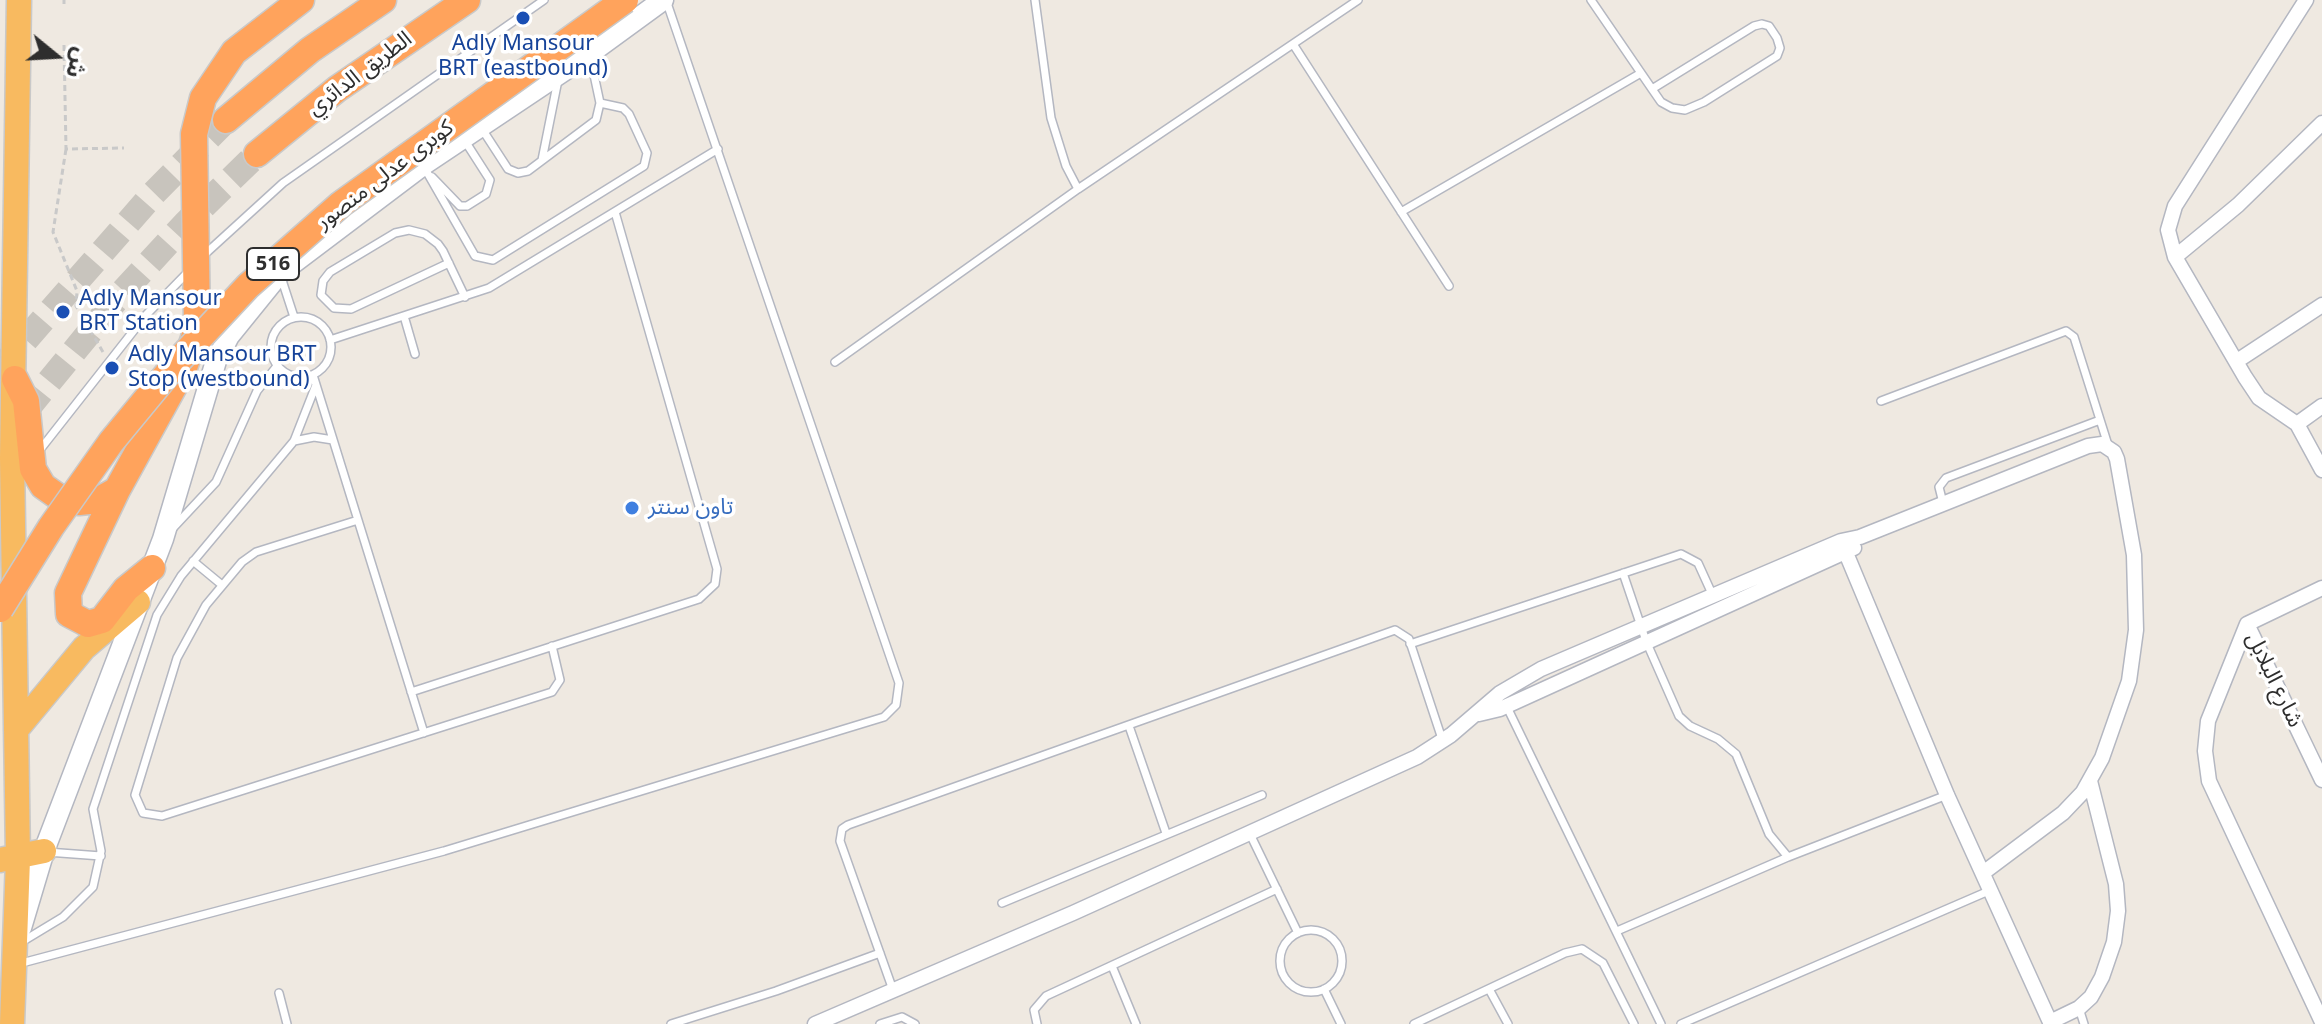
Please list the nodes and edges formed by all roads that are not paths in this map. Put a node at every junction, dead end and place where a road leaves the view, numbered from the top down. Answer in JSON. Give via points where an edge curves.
{"nodes":[{"id":1,"x":19,"y":0,"type":"edge"},
{"id":2,"x":301,"y":0,"type":"edge"},
{"id":3,"x":383,"y":0,"type":"edge"},
{"id":4,"x":467,"y":0,"type":"edge"},
{"id":5,"x":544,"y":0,"type":"edge"},
{"id":6,"x":625,"y":0,"type":"edge"},
{"id":7,"x":665,"y":0,"type":"edge"},
{"id":8,"x":1035,"y":0,"type":"edge"},
{"id":9,"x":1336,"y":0,"type":"edge"},
{"id":10,"x":1358,"y":0,"type":"edge"},
{"id":11,"x":1591,"y":0,"type":"edge"},
{"id":12,"x":2306,"y":0,"type":"edge"},
{"id":13,"x":1342,"y":11,"type":"junction"},
{"id":14,"x":1293,"y":44,"type":"junction"},
{"id":15,"x":589,"y":54,"type":"junction"},
{"id":16,"x":1641,"y":73,"type":"junction"},
{"id":17,"x":559,"y":74,"type":"junction"},
{"id":18,"x":1652,"y":89,"type":"junction"},
{"id":19,"x":600,"y":103,"type":"junction"},
{"id":20,"x":226,"y":120,"type":"tunnel mouth"},
{"id":21,"x":2322,"y":123,"type":"edge"},
{"id":22,"x":481,"y":127,"type":"junction"},
{"id":23,"x":463,"y":139,"type":"junction"},
{"id":24,"x":718,"y":149,"type":"junction"},
{"id":25,"x":257,"y":154,"type":"tunnel mouth"},
{"id":26,"x":542,"y":160,"type":"junction"},
{"id":27,"x":425,"y":169,"type":"junction"},
{"id":28,"x":1078,"y":189,"type":"junction"},
{"id":29,"x":615,"y":212,"type":"junction"},
{"id":30,"x":1401,"y":212,"type":"junction"},
{"id":31,"x":2175,"y":257,"type":"junction"},
{"id":32,"x":449,"y":263,"type":"junction"},
{"id":33,"x":280,"y":273,"type":"junction"},
{"id":34,"x":1449,"y":286,"type":"dead end"},
{"id":35,"x":465,"y":297,"type":"junction"},
{"id":36,"x":2322,"y":305,"type":"edge"},
{"id":37,"x":404,"y":316,"type":"junction"},
{"id":38,"x":294,"y":317,"type":"junction"},
{"id":39,"x":330,"y":340,"type":"junction"},
{"id":40,"x":415,"y":354,"type":"dead end"},
{"id":41,"x":2237,"y":361,"type":"junction"},
{"id":42,"x":835,"y":362,"type":"dead end"},
{"id":43,"x":277,"y":366,"type":"junction"},
{"id":44,"x":313,"y":375,"type":"junction"},
{"id":45,"x":15,"y":379,"type":"junction"},
{"id":46,"x":316,"y":385,"type":"junction"},
{"id":47,"x":1881,"y":401,"type":"dead end"},
{"id":48,"x":2322,"y":406,"type":"edge"},
{"id":49,"x":2100,"y":420,"type":"junction"},
{"id":50,"x":2297,"y":424,"type":"junction"},
{"id":51,"x":333,"y":440,"type":"junction"},
{"id":52,"x":294,"y":441,"type":"junction"},
{"id":53,"x":2109,"y":447,"type":"junction"},
{"id":54,"x":2322,"y":470,"type":"edge"},
{"id":55,"x":117,"y":490,"type":"junction"},
{"id":56,"x":0,"y":502,"type":"edge"},
{"id":57,"x":1943,"y":504,"type":"junction"},
{"id":58,"x":358,"y":520,"type":"junction"},
{"id":59,"x":163,"y":539,"type":"junction"},
{"id":60,"x":1844,"y":548,"type":"junction"},
{"id":61,"x":193,"y":561,"type":"junction"},
{"id":62,"x":152,"y":568,"type":"junction"},
{"id":63,"x":1623,"y":573,"type":"junction"},
{"id":64,"x":222,"y":585,"type":"junction"},
{"id":65,"x":2322,"y":588,"type":"edge"},
{"id":66,"x":1713,"y":596,"type":"junction"},
{"id":67,"x":138,"y":602,"type":"junction"},
{"id":68,"x":0,"y":609,"type":"edge"},
{"id":69,"x":2247,"y":624,"type":"junction"},
{"id":70,"x":1644,"y":634,"type":"junction"},
{"id":71,"x":1410,"y":644,"type":"junction"},
{"id":72,"x":552,"y":646,"type":"junction"},
{"id":73,"x":411,"y":692,"type":"junction"},
{"id":74,"x":1506,"y":705,"type":"junction"},
{"id":75,"x":1478,"y":714,"type":"junction"},
{"id":76,"x":1129,"y":726,"type":"junction"},
{"id":77,"x":16,"y":730,"type":"junction"},
{"id":78,"x":424,"y":733,"type":"junction"},
{"id":79,"x":1443,"y":741,"type":"junction"},
{"id":80,"x":2322,"y":779,"type":"edge"},
{"id":81,"x":2090,"y":781,"type":"junction"},
{"id":82,"x":1262,"y":795,"type":"dead end"},
{"id":83,"x":1947,"y":795,"type":"junction"},
{"id":84,"x":1166,"y":833,"type":"junction"},
{"id":85,"x":1250,"y":834,"type":"junction"},
{"id":86,"x":44,"y":851,"type":"junction"},
{"id":87,"x":101,"y":856,"type":"junction"},
{"id":88,"x":1788,"y":857,"type":"junction"},
{"id":89,"x":9,"y":860,"type":"edge"},
{"id":90,"x":1983,"y":873,"type":"junction"},
{"id":91,"x":1277,"y":889,"type":"junction"},
{"id":92,"x":1991,"y":890,"type":"junction"},
{"id":93,"x":0,"y":895,"type":"edge"},
{"id":94,"x":1002,"y":903,"type":"dead end"},
{"id":95,"x":1617,"y":931,"type":"junction"},
{"id":96,"x":1298,"y":933,"type":"junction"},
{"id":97,"x":15,"y":945,"type":"junction"},
{"id":98,"x":880,"y":953,"type":"junction"},
{"id":99,"x":1112,"y":966,"type":"junction"},
{"id":100,"x":1324,"y":989,"type":"junction"},
{"id":101,"x":1489,"y":989,"type":"junction"},
{"id":102,"x":893,"y":990,"type":"junction"},
{"id":103,"x":279,"y":993,"type":"dead end"},
{"id":104,"x":2079,"y":1008,"type":"junction"},
{"id":105,"x":2322,"y":1022,"type":"edge"},
{"id":106,"x":2047,"y":1023,"type":"edge"},
{"id":107,"x":12,"y":1024,"type":"edge"},
{"id":108,"x":287,"y":1024,"type":"edge"},
{"id":109,"x":671,"y":1024,"type":"edge"},
{"id":110,"x":815,"y":1024,"type":"edge"},
{"id":111,"x":880,"y":1024,"type":"edge"},
{"id":112,"x":915,"y":1024,"type":"edge"},
{"id":113,"x":1037,"y":1024,"type":"edge"},
{"id":114,"x":1136,"y":1024,"type":"edge"},
{"id":115,"x":1341,"y":1024,"type":"edge"},
{"id":116,"x":1414,"y":1024,"type":"edge"},
{"id":117,"x":1508,"y":1024,"type":"edge"},
{"id":118,"x":1634,"y":1024,"type":"edge"},
{"id":119,"x":1661,"y":1024,"type":"edge"},
{"id":120,"x":1681,"y":1024,"type":"edge"},
{"id":121,"x":2084,"y":1024,"type":"edge"}],
"edges":[{"from":1,"to":45,"type":"highway"},
{"from":2,"to":55,"type":"highway","via":[[234,52],[203,98],[194,134],[194,338],[176,384]]},
{"from":3,"to":20,"type":"highway","name":"الطريق الدائري","via":[[310,50]]},
{"from":4,"to":25,"type":"highway","name":"الطريق الدائري","via":[[337,89]]},
{"from":5,"to":56,"type":"lane","via":[[283,183],[223,235],[146,315]]},
{"from":6,"to":68,"type":"highway","name":"كوبرى عدلى منصور","number":"516","bridge":true,"via":[[341,204],[248,286],[111,442]]},
{"from":7,"to":15,"type":"main road"},
{"from":7,"to":24,"type":"lane"},
{"from":8,"to":28,"type":"lane","via":[[1051,118]]},
{"from":9,"to":13,"type":"lane"},
{"from":10,"to":13,"type":"lane"},
{"from":11,"to":16,"type":"lane"},
{"from":12,"to":31,"type":"street","via":[[2175,206],[2168,230]]},
{"from":13,"to":14,"type":"lane"},
{"from":14,"to":28,"type":"lane"},
{"from":14,"to":30,"type":"lane"},
{"from":15,"to":17,"type":"main road"},
{"from":15,"to":19,"type":"lane"},
{"from":16,"to":18,"type":"lane"},
{"from":16,"to":30,"type":"lane"},
{"from":17,"to":22,"type":"main road"},
{"from":17,"to":26,"type":"lane"},
{"from":18,"to":18,"type":"lane","via":[[1661,102],[1685,110],[1777,56],[1777,38],[1769,26],[1754,26]]},
{"from":19,"to":26,"type":"lane","via":[[592,124]]},
{"from":19,"to":27,"type":"lane","via":[[629,114],[647,153],[644,166],[493,260],[475,256]]},
{"from":21,"to":31,"type":"street","via":[[2238,205]]},
{"from":22,"to":23,"type":"main road"},
{"from":22,"to":26,"type":"lane","via":[[513,172],[523,173]]},
{"from":23,"to":27,"type":"main road"},
{"from":23,"to":27,"type":"lane","via":[[490,180],[486,194],[460,206]]},
{"from":24,"to":29,"type":"lane"},
{"from":24,"to":97,"type":"lane","via":[[899,683],[893,710],[444,851]]},
{"from":27,"to":33,"type":"main road"},
{"from":28,"to":42,"type":"lane"},
{"from":29,"to":35,"type":"lane","via":[[497,284]]},
{"from":29,"to":72,"type":"lane","via":[[717,577],[711,591],[699,599]]},
{"from":30,"to":34,"type":"lane"},
{"from":31,"to":41,"type":"street"},
{"from":32,"to":32,"type":"lane","via":[[425,234],[395,233],[330,272],[321,295],[334,308],[351,309]]},
{"from":32,"to":35,"type":"lane"},
{"from":33,"to":38,"type":"lane"},
{"from":33,"to":59,"type":"main road","via":[[216,361]]},
{"from":35,"to":37,"type":"lane"},
{"from":36,"to":41,"type":"street"},
{"from":37,"to":39,"type":"lane"},
{"from":37,"to":40,"type":"lane"},
{"from":38,"to":39,"type":"lane","via":[[316,321]]},
{"from":38,"to":43,"type":"lane","via":[[279,326],[271,341]]},
{"from":39,"to":44,"type":"lane","via":[[328,361]]},
{"from":41,"to":50,"type":"street","via":[[2259,398]]},
{"from":43,"to":44,"type":"lane","via":[[297,377]]},
{"from":43,"to":59,"type":"lane","via":[[257,391],[216,482]]},
{"from":44,"to":46,"type":"lane"},
{"from":45,"to":55,"type":"highway","via":[[28,413],[33,469],[43,486],[60,498],[79,502],[99,500]]},
{"from":45,"to":77,"type":"highway"},
{"from":46,"to":51,"type":"lane"},
{"from":46,"to":52,"type":"lane"},
{"from":47,"to":49,"type":"lane","via":[[2066,331],[2074,337]]},
{"from":48,"to":50,"type":"street"},
{"from":49,"to":53,"type":"lane"},
{"from":49,"to":57,"type":"lane","via":[[1946,478],[1939,487]]},
{"from":50,"to":54,"type":"street"},
{"from":51,"to":52,"type":"lane"},
{"from":51,"to":58,"type":"lane"},
{"from":52,"to":61,"type":"lane"},
{"from":53,"to":57,"type":"street","via":[[2095,444]]},
{"from":53,"to":81,"type":"street","via":[[2117,459],[2132,536],[2135,647],[2124,698]]},
{"from":55,"to":62,"type":"highway","via":[[68,593],[69,614],[88,624],[102,620],[126,589]]},
{"from":57,"to":60,"type":"street"},
{"from":58,"to":64,"type":"lane","via":[[256,552]]},
{"from":58,"to":73,"type":"lane"},
{"from":59,"to":62,"type":"main road"},
{"from":60,"to":66,"type":"street"},
{"from":60,"to":70,"type":"street"},
{"from":60,"to":83,"type":"street"},
{"from":61,"to":64,"type":"lane"},
{"from":61,"to":87,"type":"lane","via":[[157,615],[95,801]]},
{"from":62,"to":67,"type":"main road"},
{"from":63,"to":66,"type":"lane","via":[[1681,554],[1691,556]]},
{"from":63,"to":70,"type":"lane"},
{"from":63,"to":71,"type":"lane"},
{"from":64,"to":78,"type":"lane","via":[[201,611],[177,658],[135,795],[143,813],[162,816]]},
{"from":65,"to":69,"type":"street"},
{"from":66,"to":70,"type":"street"},
{"from":67,"to":77,"type":"highway","via":[[84,648]]},
{"from":67,"to":86,"type":"main road"},
{"from":69,"to":80,"type":"street","name":"شارع البلابل"},
{"from":69,"to":105,"type":"street","via":[[2208,721],[2209,781]]},
{"from":70,"to":74,"type":"street"},
{"from":70,"to":75,"type":"street","via":[[1541,669],[1500,693]]},
{"from":70,"to":88,"type":"lane","via":[[1679,716],[1736,754],[1769,834]]},
{"from":71,"to":76,"type":"lane","via":[[1401,631],[1390,631]]},
{"from":71,"to":79,"type":"lane"},
{"from":72,"to":73,"type":"lane"},
{"from":72,"to":78,"type":"lane","via":[[560,680],[552,692]]},
{"from":73,"to":78,"type":"lane"},
{"from":74,"to":75,"type":"street"},
{"from":74,"to":95,"type":"lane"},
{"from":75,"to":79,"type":"street"},
{"from":76,"to":84,"type":"lane"},
{"from":76,"to":98,"type":"lane","via":[[844,826],[840,841]]},
{"from":77,"to":89,"type":"highway"},
{"from":79,"to":85,"type":"street"},
{"from":81,"to":90,"type":"street","via":[[2063,813]]},
{"from":81,"to":104,"type":"street","via":[[2118,911],[2102,977]]},
{"from":82,"to":84,"type":"lane"},
{"from":83,"to":88,"type":"lane"},
{"from":83,"to":90,"type":"street"},
{"from":84,"to":94,"type":"lane"},
{"from":85,"to":91,"type":"lane"},
{"from":85,"to":102,"type":"street"},
{"from":86,"to":87,"type":"lane"},
{"from":86,"to":89,"type":"highway"},
{"from":86,"to":97,"type":"main road"},
{"from":87,"to":97,"type":"lane","via":[[86,896],[63,917]]},
{"from":88,"to":95,"type":"lane"},
{"from":89,"to":97,"type":"highway"},
{"from":90,"to":92,"type":"street"},
{"from":91,"to":96,"type":"lane"},
{"from":91,"to":99,"type":"lane"},
{"from":92,"to":106,"type":"street"},
{"from":92,"to":120,"type":"lane"},
{"from":93,"to":97,"type":"highway","via":[[10,906]]},
{"from":95,"to":119,"type":"lane"},
{"from":96,"to":100,"type":"lane","via":[[1281,953],[1285,978],[1307,992]]},
{"from":96,"to":100,"type":"lane","via":[[1324,932],[1337,944],[1341,969]]},
{"from":97,"to":107,"type":"highway"},
{"from":98,"to":102,"type":"lane"},
{"from":98,"to":109,"type":"lane"},
{"from":99,"to":113,"type":"lane","via":[[1038,1002]]},
{"from":99,"to":114,"type":"lane"},
{"from":100,"to":115,"type":"lane"},
{"from":101,"to":116,"type":"lane"},
{"from":101,"to":117,"type":"lane"},
{"from":101,"to":118,"type":"lane","via":[[1582,949],[1603,963]]},
{"from":102,"to":110,"type":"street"},
{"from":103,"to":108,"type":"lane"},
{"from":104,"to":106,"type":"street"},
{"from":104,"to":121,"type":"lane"},
{"from":111,"to":112,"type":"lane","via":[[902,1017]]}]}
